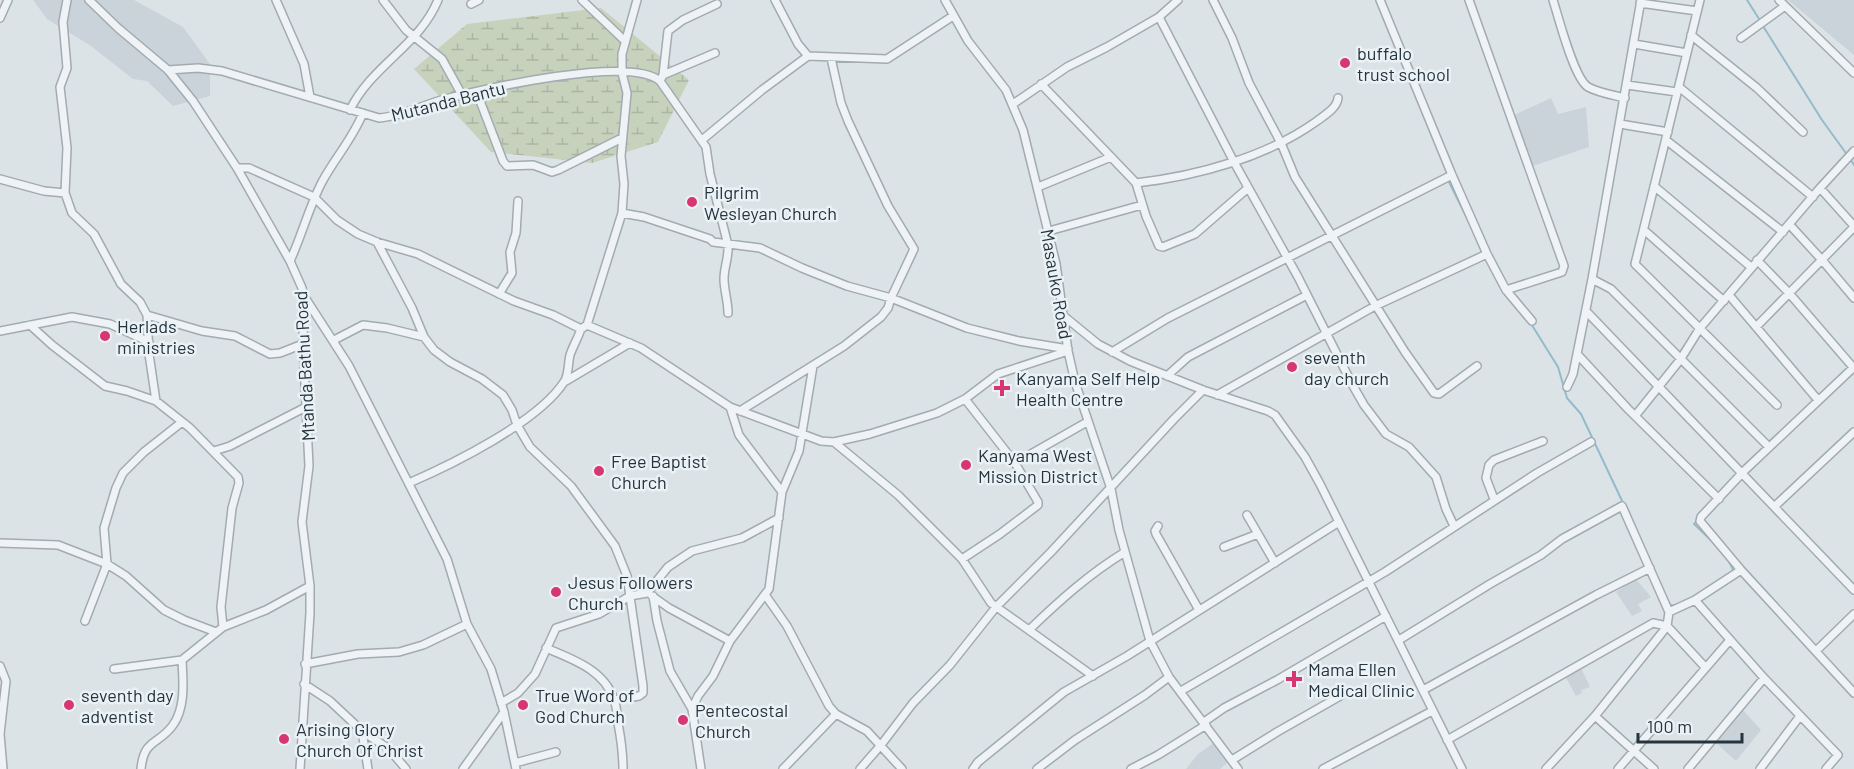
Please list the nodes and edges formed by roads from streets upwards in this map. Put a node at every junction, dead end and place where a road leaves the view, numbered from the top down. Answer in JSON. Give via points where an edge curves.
{"nodes":[{"id":1,"x":8,"y":0,"type":"edge"},
{"id":2,"x":66,"y":0,"type":"edge"},
{"id":3,"x":89,"y":0,"type":"edge"},
{"id":4,"x":276,"y":0,"type":"edge"},
{"id":5,"x":382,"y":0,"type":"edge"},
{"id":6,"x":438,"y":0,"type":"edge"},
{"id":7,"x":479,"y":0,"type":"edge"},
{"id":8,"x":582,"y":0,"type":"edge"},
{"id":9,"x":637,"y":0,"type":"edge"},
{"id":10,"x":775,"y":0,"type":"edge"},
{"id":11,"x":945,"y":0,"type":"edge"},
{"id":12,"x":1178,"y":0,"type":"edge"},
{"id":13,"x":1213,"y":0,"type":"edge"},
{"id":14,"x":1380,"y":0,"type":"edge"},
{"id":15,"x":1468,"y":0,"type":"edge"},
{"id":16,"x":1553,"y":0,"type":"edge"},
{"id":17,"x":1700,"y":0,"type":"edge"},
{"id":18,"x":1641,"y":2,"type":"edge"},
{"id":19,"x":1782,"y":3,"type":"edge"},
{"id":20,"x":471,"y":4,"type":"dead end"},
{"id":21,"x":717,"y":4,"type":"dead end"},
{"id":22,"x":1697,"y":11,"type":"junction"},
{"id":23,"x":953,"y":16,"type":"junction"},
{"id":24,"x":1159,"y":17,"type":"junction"},
{"id":25,"x":0,"y":18,"type":"edge"},
{"id":26,"x":1691,"y":35,"type":"junction"},
{"id":27,"x":414,"y":36,"type":"junction"},
{"id":28,"x":1741,"y":38,"type":"dead end"},
{"id":29,"x":625,"y":41,"type":"junction"},
{"id":30,"x":1634,"y":44,"type":"junction"},
{"id":31,"x":715,"y":53,"type":"dead end"},
{"id":32,"x":1687,"y":53,"type":"junction"},
{"id":33,"x":808,"y":56,"type":"junction"},
{"id":34,"x":831,"y":58,"type":"junction"},
{"id":35,"x":168,"y":70,"type":"junction"},
{"id":36,"x":622,"y":73,"type":"junction"},
{"id":37,"x":1854,"y":73,"type":"edge"},
{"id":38,"x":662,"y":78,"type":"junction"},
{"id":39,"x":1041,"y":84,"type":"junction"},
{"id":40,"x":1627,"y":85,"type":"junction"},
{"id":41,"x":1678,"y":90,"type":"junction"},
{"id":42,"x":477,"y":93,"type":"junction"},
{"id":43,"x":462,"y":95,"type":"junction"},
{"id":44,"x":310,"y":97,"type":"junction"},
{"id":45,"x":1338,"y":98,"type":"dead end"},
{"id":46,"x":1625,"y":98,"type":"junction"},
{"id":47,"x":1013,"y":104,"type":"junction"},
{"id":48,"x":350,"y":110,"type":"junction"},
{"id":49,"x":363,"y":113,"type":"junction"},
{"id":50,"x":1620,"y":124,"type":"junction"},
{"id":51,"x":1803,"y":132,"type":"dead end"},
{"id":52,"x":1667,"y":136,"type":"junction"},
{"id":53,"x":622,"y":138,"type":"junction"},
{"id":54,"x":702,"y":140,"type":"junction"},
{"id":55,"x":1281,"y":143,"type":"junction"},
{"id":56,"x":1854,"y":152,"type":"edge"},
{"id":57,"x":1111,"y":157,"type":"junction"},
{"id":58,"x":1234,"y":162,"type":"junction"},
{"id":59,"x":237,"y":168,"type":"junction"},
{"id":60,"x":1452,"y":175,"type":"junction"},
{"id":61,"x":0,"y":179,"type":"edge"},
{"id":62,"x":1136,"y":183,"type":"junction"},
{"id":63,"x":1654,"y":186,"type":"junction"},
{"id":64,"x":1038,"y":188,"type":"junction"},
{"id":65,"x":1248,"y":188,"type":"junction"},
{"id":66,"x":1820,"y":188,"type":"junction"},
{"id":67,"x":65,"y":194,"type":"junction"},
{"id":68,"x":1813,"y":196,"type":"junction"},
{"id":69,"x":314,"y":197,"type":"junction"},
{"id":70,"x":518,"y":201,"type":"dead end"},
{"id":71,"x":1142,"y":205,"type":"junction"},
{"id":72,"x":622,"y":213,"type":"junction"},
{"id":73,"x":1789,"y":224,"type":"junction"},
{"id":74,"x":1854,"y":226,"type":"edge"},
{"id":75,"x":1644,"y":230,"type":"junction"},
{"id":76,"x":1049,"y":231,"type":"junction"},
{"id":77,"x":1783,"y":232,"type":"junction"},
{"id":78,"x":1332,"y":236,"type":"junction"},
{"id":79,"x":377,"y":242,"type":"junction"},
{"id":80,"x":728,"y":245,"type":"junction"},
{"id":81,"x":1487,"y":254,"type":"junction"},
{"id":82,"x":1287,"y":258,"type":"junction"},
{"id":83,"x":1757,"y":260,"type":"junction"},
{"id":84,"x":1822,"y":260,"type":"junction"},
{"id":85,"x":290,"y":261,"type":"junction"},
{"id":86,"x":1751,"y":267,"type":"junction"},
{"id":87,"x":1592,"y":279,"type":"junction"},
{"id":88,"x":1506,"y":290,"type":"junction"},
{"id":89,"x":1789,"y":293,"type":"junction"},
{"id":90,"x":499,"y":294,"type":"junction"},
{"id":91,"x":1307,"y":295,"type":"junction"},
{"id":92,"x":304,"y":296,"type":"junction"},
{"id":93,"x":891,"y":297,"type":"junction"},
{"id":94,"x":1726,"y":298,"type":"junction"},
{"id":95,"x":1854,"y":298,"type":"edge"},
{"id":96,"x":1375,"y":306,"type":"junction"},
{"id":97,"x":1586,"y":311,"type":"junction"},
{"id":98,"x":728,"y":313,"type":"dead end"},
{"id":99,"x":147,"y":315,"type":"junction"},
{"id":100,"x":1065,"y":317,"type":"junction"},
{"id":101,"x":1532,"y":321,"type":"dead end"},
{"id":102,"x":30,"y":325,"type":"junction"},
{"id":103,"x":584,"y":327,"type":"junction"},
{"id":104,"x":1756,"y":327,"type":"junction"},
{"id":105,"x":1701,"y":328,"type":"junction"},
{"id":106,"x":0,"y":331,"type":"edge"},
{"id":107,"x":1326,"y":334,"type":"junction"},
{"id":108,"x":424,"y":337,"type":"junction"},
{"id":109,"x":334,"y":340,"type":"junction"},
{"id":110,"x":149,"y":342,"type":"junction"},
{"id":111,"x":630,"y":343,"type":"junction"},
{"id":112,"x":303,"y":344,"type":"junction"},
{"id":113,"x":1068,"y":350,"type":"junction"},
{"id":114,"x":1112,"y":352,"type":"junction"},
{"id":115,"x":1578,"y":355,"type":"junction"},
{"id":116,"x":1680,"y":360,"type":"junction"},
{"id":117,"x":813,"y":366,"type":"junction"},
{"id":118,"x":1477,"y":366,"type":"dead end"},
{"id":119,"x":1853,"y":368,"type":"edge"},
{"id":120,"x":1167,"y":376,"type":"junction"},
{"id":121,"x":566,"y":381,"type":"junction"},
{"id":122,"x":1657,"y":386,"type":"junction"},
{"id":123,"x":1567,"y":387,"type":"dead end"},
{"id":124,"x":1203,"y":390,"type":"junction"},
{"id":125,"x":1217,"y":395,"type":"junction"},
{"id":126,"x":965,"y":399,"type":"junction"},
{"id":127,"x":1818,"y":400,"type":"junction"},
{"id":128,"x":156,"y":401,"type":"junction"},
{"id":129,"x":1777,"y":405,"type":"dead end"},
{"id":130,"x":306,"y":407,"type":"junction"},
{"id":131,"x":730,"y":407,"type":"junction"},
{"id":132,"x":740,"y":411,"type":"junction"},
{"id":133,"x":1635,"y":416,"type":"junction"},
{"id":134,"x":182,"y":422,"type":"junction"},
{"id":135,"x":1087,"y":422,"type":"junction"},
{"id":136,"x":517,"y":425,"type":"junction"},
{"id":137,"x":1854,"y":432,"type":"edge"},
{"id":138,"x":803,"y":434,"type":"junction"},
{"id":139,"x":1543,"y":441,"type":"dead end"},
{"id":140,"x":834,"y":442,"type":"junction"},
{"id":141,"x":1591,"y":442,"type":"dead end"},
{"id":142,"x":1769,"y":447,"type":"junction"},
{"id":143,"x":214,"y":452,"type":"junction"},
{"id":144,"x":1015,"y":463,"type":"junction"},
{"id":145,"x":1742,"y":473,"type":"junction"},
{"id":146,"x":409,"y":483,"type":"junction"},
{"id":147,"x":1111,"y":489,"type":"junction"},
{"id":148,"x":782,"y":492,"type":"junction"},
{"id":149,"x":1494,"y":499,"type":"junction"},
{"id":150,"x":1719,"y":499,"type":"junction"},
{"id":151,"x":1775,"y":506,"type":"junction"},
{"id":152,"x":1247,"y":514,"type":"dead end"},
{"id":153,"x":779,"y":518,"type":"junction"},
{"id":154,"x":1339,"y":522,"type":"junction"},
{"id":155,"x":1158,"y":526,"type":"dead end"},
{"id":156,"x":1454,"y":526,"type":"junction"},
{"id":157,"x":1258,"y":534,"type":"junction"},
{"id":158,"x":0,"y":543,"type":"edge"},
{"id":159,"x":1224,"y":547,"type":"dead end"},
{"id":160,"x":1125,"y":552,"type":"junction"},
{"id":161,"x":962,"y":559,"type":"junction"},
{"id":162,"x":1275,"y":563,"type":"junction"},
{"id":163,"x":107,"y":564,"type":"junction"},
{"id":164,"x":1650,"y":568,"type":"junction"},
{"id":165,"x":1741,"y":570,"type":"junction"},
{"id":166,"x":1369,"y":581,"type":"junction"},
{"id":167,"x":310,"y":586,"type":"junction"},
{"id":168,"x":1854,"y":591,"type":"edge"},
{"id":169,"x":650,"y":594,"type":"junction"},
{"id":170,"x":630,"y":596,"type":"junction"},
{"id":171,"x":766,"y":596,"type":"junction"},
{"id":172,"x":1695,"y":600,"type":"junction"},
{"id":173,"x":996,"y":608,"type":"junction"},
{"id":174,"x":1199,"y":610,"type":"junction"},
{"id":175,"x":1670,"y":612,"type":"junction"},
{"id":176,"x":1854,"y":614,"type":"edge"},
{"id":177,"x":1386,"y":616,"type":"junction"},
{"id":178,"x":85,"y":621,"type":"dead end"},
{"id":179,"x":467,"y":624,"type":"junction"},
{"id":180,"x":1667,"y":626,"type":"junction"},
{"id":181,"x":223,"y":627,"type":"junction"},
{"id":182,"x":1029,"y":630,"type":"junction"},
{"id":183,"x":216,"y":632,"type":"junction"},
{"id":184,"x":1398,"y":640,"type":"junction"},
{"id":185,"x":1730,"y":640,"type":"junction"},
{"id":186,"x":730,"y":641,"type":"junction"},
{"id":187,"x":1150,"y":641,"type":"junction"},
{"id":188,"x":546,"y":648,"type":"junction"},
{"id":189,"x":1816,"y":651,"type":"junction"},
{"id":190,"x":182,"y":660,"type":"junction"},
{"id":191,"x":306,"y":664,"type":"junction"},
{"id":192,"x":0,"y":666,"type":"edge"},
{"id":193,"x":1706,"y":667,"type":"junction"},
{"id":194,"x":114,"y":669,"type":"dead end"},
{"id":195,"x":1093,"y":676,"type":"junction"},
{"id":196,"x":1169,"y":677,"type":"junction"},
{"id":197,"x":1764,"y":678,"type":"junction"},
{"id":198,"x":304,"y":684,"type":"junction"},
{"id":199,"x":1423,"y":690,"type":"junction"},
{"id":200,"x":1181,"y":691,"type":"junction"},
{"id":201,"x":1854,"y":693,"type":"edge"},
{"id":202,"x":1342,"y":695,"type":"dead end"},
{"id":203,"x":615,"y":700,"type":"junction"},
{"id":204,"x":501,"y":703,"type":"junction"},
{"id":205,"x":692,"y":709,"type":"junction"},
{"id":206,"x":1432,"y":711,"type":"junction"},
{"id":207,"x":504,"y":712,"type":"junction"},
{"id":208,"x":836,"y":714,"type":"junction"},
{"id":209,"x":1595,"y":716,"type":"junction"},
{"id":210,"x":1800,"y":716,"type":"junction"},
{"id":211,"x":1205,"y":723,"type":"junction"},
{"id":212,"x":362,"y":731,"type":"junction"},
{"id":213,"x":1447,"y":740,"type":"junction"},
{"id":214,"x":881,"y":745,"type":"junction"},
{"id":215,"x":1634,"y":751,"type":"junction"},
{"id":216,"x":556,"y":752,"type":"dead end"},
{"id":217,"x":1232,"y":760,"type":"junction"},
{"id":218,"x":516,"y":766,"type":"edge"},
{"id":219,"x":3,"y":769,"type":"edge"},
{"id":220,"x":141,"y":769,"type":"edge"},
{"id":221,"x":300,"y":769,"type":"edge"},
{"id":222,"x":368,"y":769,"type":"edge"},
{"id":223,"x":406,"y":769,"type":"edge"},
{"id":224,"x":463,"y":769,"type":"edge"},
{"id":225,"x":622,"y":769,"type":"edge"},
{"id":226,"x":701,"y":769,"type":"edge"},
{"id":227,"x":783,"y":769,"type":"edge"},
{"id":228,"x":860,"y":769,"type":"edge"},
{"id":229,"x":902,"y":769,"type":"edge"},
{"id":230,"x":973,"y":769,"type":"edge"},
{"id":231,"x":1037,"y":769,"type":"edge"},
{"id":232,"x":1131,"y":769,"type":"edge"},
{"id":233,"x":1238,"y":769,"type":"edge"},
{"id":234,"x":1323,"y":769,"type":"edge"},
{"id":235,"x":1462,"y":769,"type":"edge"},
{"id":236,"x":1546,"y":769,"type":"edge"},
{"id":237,"x":1618,"y":769,"type":"edge"},
{"id":238,"x":1654,"y":769,"type":"edge"},
{"id":239,"x":1688,"y":769,"type":"edge"},
{"id":240,"x":1760,"y":769,"type":"edge"},
{"id":241,"x":1827,"y":769,"type":"edge"}],
"edges":[{"from":1,"to":25,"type":"street"},
{"from":2,"to":67,"type":"street","via":[[63,22],[67,68],[60,87],[68,148]]},
{"from":3,"to":35,"type":"street","name":"Mtanda Bathu Road"},
{"from":4,"to":44,"type":"street","via":[[304,64]]},
{"from":5,"to":27,"type":"street"},
{"from":6,"to":27,"type":"street","via":[[427,22]]},
{"from":7,"to":20,"type":"street"},
{"from":8,"to":29,"type":"street"},
{"from":9,"to":29,"type":"street"},
{"from":10,"to":33,"type":"street"},
{"from":11,"to":23,"type":"street","name":"Masauko Road"},
{"from":12,"to":24,"type":"street"},
{"from":13,"to":55,"type":"street"},
{"from":14,"to":60,"type":"street"},
{"from":15,"to":88,"type":"street","via":[[1564,266],[1562,272]]},
{"from":16,"to":46,"type":"street","via":[[1582,82]]},
{"from":17,"to":22,"type":"street"},
{"from":18,"to":22,"type":"street"},
{"from":18,"to":30,"type":"street"},
{"from":19,"to":28,"type":"street"},
{"from":19,"to":37,"type":"street"},
{"from":21,"to":38,"type":"street","via":[[669,29]]},
{"from":22,"to":26,"type":"street"},
{"from":23,"to":34,"type":"street","via":[[887,59]]},
{"from":23,"to":47,"type":"street","name":"Masauko Road"},
{"from":24,"to":39,"type":"street"},
{"from":24,"to":58,"type":"street"},
{"from":26,"to":32,"type":"street"},
{"from":26,"to":51,"type":"street","via":[[1757,88]]},
{"from":27,"to":43,"type":"street","via":[[442,59]]},
{"from":27,"to":48,"type":"street","via":[[381,67]]},
{"from":29,"to":36,"type":"street"},
{"from":30,"to":32,"type":"street"},
{"from":30,"to":40,"type":"street"},
{"from":31,"to":38,"type":"street"},
{"from":32,"to":41,"type":"street"},
{"from":33,"to":34,"type":"street"},
{"from":33,"to":54,"type":"street"},
{"from":34,"to":93,"type":"street","via":[[848,121],[888,206],[914,249]]},
{"from":35,"to":44,"type":"street","name":"Mutanda Bantu","via":[[222,71]]},
{"from":35,"to":59,"type":"street","name":"Mtanda Bathu Road"},
{"from":36,"to":38,"type":"street","name":"Mutanda Bantu"},
{"from":36,"to":42,"type":"street","name":"Mutanda Bantu","via":[[576,72]]},
{"from":36,"to":53,"type":"street","via":[[627,93]]},
{"from":38,"to":54,"type":"street"},
{"from":39,"to":47,"type":"street"},
{"from":39,"to":57,"type":"street"},
{"from":40,"to":41,"type":"street"},
{"from":40,"to":46,"type":"street"},
{"from":41,"to":52,"type":"street"},
{"from":41,"to":68,"type":"street"},
{"from":42,"to":43,"type":"street","name":"Mutanda Bantu"},
{"from":42,"to":53,"type":"street","via":[[507,166],[533,165],[558,171]]},
{"from":43,"to":49,"type":"street","name":"Mutanda Bantu","via":[[394,116],[380,118]]},
{"from":44,"to":48,"type":"street","name":"Mutanda Bantu"},
{"from":45,"to":55,"type":"street","via":[[1331,110]]},
{"from":46,"to":50,"type":"street"},
{"from":47,"to":64,"type":"street","name":"Masauko Road"},
{"from":48,"to":49,"type":"street","name":"Mutanda Bantu"},
{"from":49,"to":69,"type":"street"},
{"from":50,"to":52,"type":"street"},
{"from":50,"to":87,"type":"street"},
{"from":52,"to":63,"type":"street"},
{"from":52,"to":77,"type":"street"},
{"from":53,"to":72,"type":"street"},
{"from":54,"to":80,"type":"street"},
{"from":55,"to":58,"type":"street"},
{"from":55,"to":78,"type":"street","via":[[1295,177]]},
{"from":56,"to":66,"type":"street"},
{"from":57,"to":62,"type":"street"},
{"from":57,"to":64,"type":"street"},
{"from":58,"to":62,"type":"street"},
{"from":58,"to":65,"type":"street"},
{"from":59,"to":69,"type":"street","via":[[249,168]]},
{"from":59,"to":85,"type":"street","name":"Mtanda Bathu Road"},
{"from":60,"to":78,"type":"street"},
{"from":60,"to":81,"type":"street"},
{"from":61,"to":67,"type":"street"},
{"from":62,"to":71,"type":"street"},
{"from":63,"to":75,"type":"street"},
{"from":63,"to":86,"type":"street"},
{"from":64,"to":76,"type":"street","name":"Masauko Road"},
{"from":65,"to":71,"type":"street","via":[[1195,234],[1163,247],[1157,243]]},
{"from":65,"to":82,"type":"street"},
{"from":66,"to":68,"type":"street"},
{"from":66,"to":74,"type":"street"},
{"from":67,"to":99,"type":"street","via":[[72,213],[94,234],[121,284]]},
{"from":68,"to":73,"type":"street"},
{"from":69,"to":79,"type":"street","via":[[345,226]]},
{"from":69,"to":85,"type":"street"},
{"from":70,"to":90,"type":"street","via":[[510,252],[512,273]]},
{"from":71,"to":76,"type":"street"},
{"from":72,"to":80,"type":"street"},
{"from":72,"to":103,"type":"street"},
{"from":73,"to":77,"type":"street"},
{"from":73,"to":84,"type":"street"},
{"from":74,"to":84,"type":"street"},
{"from":75,"to":94,"type":"street"},
{"from":75,"to":105,"type":"street","via":[[1636,266]]},
{"from":76,"to":100,"type":"street","name":"Masauko Road"},
{"from":77,"to":83,"type":"street"},
{"from":78,"to":82,"type":"street"},
{"from":78,"to":96,"type":"street"},
{"from":79,"to":90,"type":"street","via":[[418,254]]},
{"from":79,"to":108,"type":"street"},
{"from":80,"to":93,"type":"street","via":[[760,248],[847,286]]},
{"from":80,"to":98,"type":"street","via":[[724,281]]},
{"from":81,"to":88,"type":"street"},
{"from":81,"to":96,"type":"street"},
{"from":82,"to":91,"type":"street"},
{"from":82,"to":114,"type":"street","via":[[1168,318]]},
{"from":83,"to":86,"type":"street"},
{"from":83,"to":89,"type":"street"},
{"from":84,"to":89,"type":"street"},
{"from":84,"to":95,"type":"street"},
{"from":85,"to":92,"type":"street","name":"Mtanda Bathu Road"},
{"from":86,"to":94,"type":"street"},
{"from":87,"to":97,"type":"street"},
{"from":87,"to":116,"type":"street","via":[[1611,289]]},
{"from":88,"to":101,"type":"street"},
{"from":89,"to":104,"type":"street"},
{"from":89,"to":119,"type":"street"},
{"from":90,"to":103,"type":"street"},
{"from":91,"to":107,"type":"street"},
{"from":91,"to":120,"type":"street","via":[[1188,357]]},
{"from":92,"to":109,"type":"street"},
{"from":92,"to":112,"type":"street","name":"Mtanda Bathu Road"},
{"from":93,"to":113,"type":"street","via":[[995,336]]},
{"from":93,"to":117,"type":"street","via":[[881,317]]},
{"from":94,"to":104,"type":"street"},
{"from":94,"to":105,"type":"street"},
{"from":96,"to":107,"type":"street"},
{"from":96,"to":118,"type":"street","via":[[1436,394]]},
{"from":97,"to":115,"type":"street"},
{"from":97,"to":122,"type":"street"},
{"from":99,"to":110,"type":"street"},
{"from":99,"to":112,"type":"street","via":[[235,336],[270,354]]},
{"from":100,"to":113,"type":"street","name":"Masauko Road"},
{"from":100,"to":114,"type":"street"},
{"from":102,"to":106,"type":"street"},
{"from":102,"to":110,"type":"street","via":[[72,317],[110,324]]},
{"from":102,"to":128,"type":"street","via":[[105,386]]},
{"from":103,"to":111,"type":"street"},
{"from":103,"to":121,"type":"street","via":[[570,357]]},
{"from":104,"to":127,"type":"street"},
{"from":105,"to":116,"type":"street"},
{"from":105,"to":129,"type":"street"},
{"from":107,"to":125,"type":"street"},
{"from":107,"to":156,"type":"street","via":[[1380,427],[1409,447],[1436,477]]},
{"from":108,"to":109,"type":"street","via":[[363,325]]},
{"from":108,"to":136,"type":"street","via":[[441,356],[498,390],[508,402]]},
{"from":109,"to":146,"type":"street"},
{"from":110,"to":128,"type":"street"},
{"from":111,"to":121,"type":"street"},
{"from":111,"to":131,"type":"street"},
{"from":112,"to":130,"type":"street","name":"Mtanda Bathu Road"},
{"from":113,"to":126,"type":"street","via":[[998,374]]},
{"from":113,"to":135,"type":"street","name":"Masauko Road"},
{"from":114,"to":120,"type":"street"},
{"from":115,"to":123,"type":"street"},
{"from":115,"to":133,"type":"street"},
{"from":116,"to":122,"type":"street"},
{"from":116,"to":142,"type":"street"},
{"from":117,"to":132,"type":"street"},
{"from":117,"to":138,"type":"street"},
{"from":119,"to":127,"type":"street"},
{"from":120,"to":124,"type":"street"},
{"from":121,"to":136,"type":"street"},
{"from":122,"to":133,"type":"street"},
{"from":122,"to":145,"type":"street"},
{"from":124,"to":125,"type":"street"},
{"from":124,"to":147,"type":"street"},
{"from":125,"to":154,"type":"street","via":[[1275,415],[1305,457]]},
{"from":126,"to":140,"type":"street","via":[[921,419]]},
{"from":126,"to":144,"type":"street"},
{"from":127,"to":142,"type":"street"},
{"from":128,"to":134,"type":"street"},
{"from":130,"to":143,"type":"street"},
{"from":130,"to":167,"type":"street","name":"Mtanda Bathu Road","via":[[309,466],[302,522]]},
{"from":131,"to":132,"type":"street"},
{"from":131,"to":148,"type":"street","via":[[739,435]]},
{"from":132,"to":138,"type":"street"},
{"from":133,"to":150,"type":"street"},
{"from":134,"to":143,"type":"street"},
{"from":134,"to":163,"type":"street","via":[[144,452],[119,480],[105,521]]},
{"from":135,"to":144,"type":"street"},
{"from":135,"to":147,"type":"street","name":"Masauko Road"},
{"from":136,"to":146,"type":"street","via":[[458,461]]},
{"from":136,"to":170,"type":"street","via":[[530,447],[571,486],[615,546]]},
{"from":137,"to":151,"type":"street"},
{"from":138,"to":140,"type":"street"},
{"from":138,"to":148,"type":"street"},
{"from":139,"to":149,"type":"street","via":[[1488,465],[1486,478]]},
{"from":140,"to":161,"type":"street","via":[[898,495]]},
{"from":141,"to":149,"type":"street"},
{"from":142,"to":145,"type":"street"},
{"from":143,"to":181,"type":"street","via":[[240,480],[232,508],[222,590]]},
{"from":144,"to":161,"type":"street","via":[[1038,505]]},
{"from":145,"to":150,"type":"street"},
{"from":145,"to":151,"type":"street"},
{"from":146,"to":179,"type":"street","via":[[447,559]]},
{"from":147,"to":160,"type":"street","name":"Masauko Road"},
{"from":147,"to":173,"type":"street"},
{"from":148,"to":153,"type":"street"},
{"from":149,"to":156,"type":"street"},
{"from":150,"to":165,"type":"street","via":[[1700,523]]},
{"from":151,"to":168,"type":"street"},
{"from":152,"to":157,"type":"street"},
{"from":153,"to":169,"type":"street","via":[[742,538],[701,547],[682,556],[668,567]]},
{"from":153,"to":171,"type":"street"},
{"from":154,"to":162,"type":"street"},
{"from":154,"to":166,"type":"street"},
{"from":155,"to":174,"type":"street","via":[[1156,534]]},
{"from":156,"to":166,"type":"street"},
{"from":157,"to":159,"type":"street"},
{"from":157,"to":162,"type":"street"},
{"from":158,"to":163,"type":"street","via":[[58,545]]},
{"from":160,"to":182,"type":"street","via":[[1074,587]]},
{"from":160,"to":187,"type":"street","name":"Masauko Road"},
{"from":161,"to":173,"type":"street"},
{"from":162,"to":174,"type":"street"},
{"from":163,"to":178,"type":"street"},
{"from":163,"to":183,"type":"street","via":[[164,610]]},
{"from":164,"to":175,"type":"street"},
{"from":164,"to":184,"type":"street","via":[[1622,506]]},
{"from":164,"to":199,"type":"street"},
{"from":165,"to":172,"type":"street"},
{"from":165,"to":189,"type":"street"},
{"from":166,"to":177,"type":"street"},
{"from":166,"to":200,"type":"street"},
{"from":167,"to":181,"type":"street"},
{"from":167,"to":191,"type":"street","name":"Mtanda Bathu Road"},
{"from":169,"to":170,"type":"street"},
{"from":169,"to":186,"type":"street"},
{"from":169,"to":205,"type":"street","via":[[670,671]]},
{"from":170,"to":188,"type":"street","via":[[599,614],[556,628]]},
{"from":170,"to":203,"type":"street","via":[[643,693]]},
{"from":171,"to":186,"type":"street"},
{"from":171,"to":208,"type":"street","via":[[788,626],[824,699]]},
{"from":172,"to":175,"type":"street"},
{"from":172,"to":185,"type":"street"},
{"from":173,"to":182,"type":"street"},
{"from":173,"to":214,"type":"street"},
{"from":174,"to":187,"type":"street"},
{"from":175,"to":180,"type":"street"},
{"from":176,"to":189,"type":"street"},
{"from":177,"to":184,"type":"street"},
{"from":177,"to":211,"type":"street","via":[[1224,708]]},
{"from":179,"to":191,"type":"street","via":[[399,652],[358,654]]},
{"from":179,"to":204,"type":"street","via":[[491,669]]},
{"from":180,"to":193,"type":"street"},
{"from":180,"to":209,"type":"street"},
{"from":180,"to":213,"type":"street","via":[[1645,626]]},
{"from":181,"to":183,"type":"street"},
{"from":182,"to":195,"type":"street"},
{"from":183,"to":190,"type":"street"},
{"from":184,"to":199,"type":"street"},
{"from":185,"to":193,"type":"street"},
{"from":185,"to":197,"type":"street"},
{"from":186,"to":205,"type":"street"},
{"from":187,"to":195,"type":"street"},
{"from":187,"to":196,"type":"street","name":"Masauko Road"},
{"from":188,"to":203,"type":"street","via":[[591,670]]},
{"from":188,"to":204,"type":"street","via":[[526,685]]},
{"from":189,"to":201,"type":"street"},
{"from":190,"to":194,"type":"street"},
{"from":190,"to":220,"type":"street","via":[[183,698],[177,720],[147,747]]},
{"from":191,"to":198,"type":"street","name":"Mtanda Bathu Road"},
{"from":192,"to":219,"type":"street","via":[[6,681],[0,734]]},
{"from":193,"to":215,"type":"street"},
{"from":195,"to":230,"type":"street","via":[[1046,705]]},
{"from":196,"to":200,"type":"street","name":"Masauko Road"},
{"from":196,"to":231,"type":"street"},
{"from":197,"to":210,"type":"street"},
{"from":197,"to":239,"type":"street"},
{"from":198,"to":212,"type":"street","via":[[337,706]]},
{"from":198,"to":221,"type":"street","name":"Mtanda Bathu Road"},
{"from":199,"to":206,"type":"street"},
{"from":200,"to":211,"type":"street","name":"Masauko Road"},
{"from":202,"to":217,"type":"street"},
{"from":203,"to":225,"type":"street"},
{"from":204,"to":207,"type":"street"},
{"from":205,"to":226,"type":"street"},
{"from":206,"to":213,"type":"street"},
{"from":206,"to":234,"type":"street"},
{"from":207,"to":218,"type":"street"},
{"from":207,"to":224,"type":"street"},
{"from":208,"to":214,"type":"street","via":[[867,731]]},
{"from":208,"to":227,"type":"street"},
{"from":209,"to":215,"type":"street"},
{"from":209,"to":236,"type":"street"},
{"from":210,"to":240,"type":"street"},
{"from":210,"to":241,"type":"street","via":[[1838,755]]},
{"from":211,"to":217,"type":"street","name":"Masauko Road"},
{"from":211,"to":232,"type":"street"},
{"from":212,"to":222,"type":"street"},
{"from":212,"to":223,"type":"street","via":[[389,748]]},
{"from":213,"to":235,"type":"street"},
{"from":214,"to":228,"type":"street"},
{"from":214,"to":229,"type":"street"},
{"from":215,"to":237,"type":"street"},
{"from":215,"to":238,"type":"street"},
{"from":216,"to":218,"type":"street"},
{"from":217,"to":233,"type":"street","name":"Masauko Road"}]}
